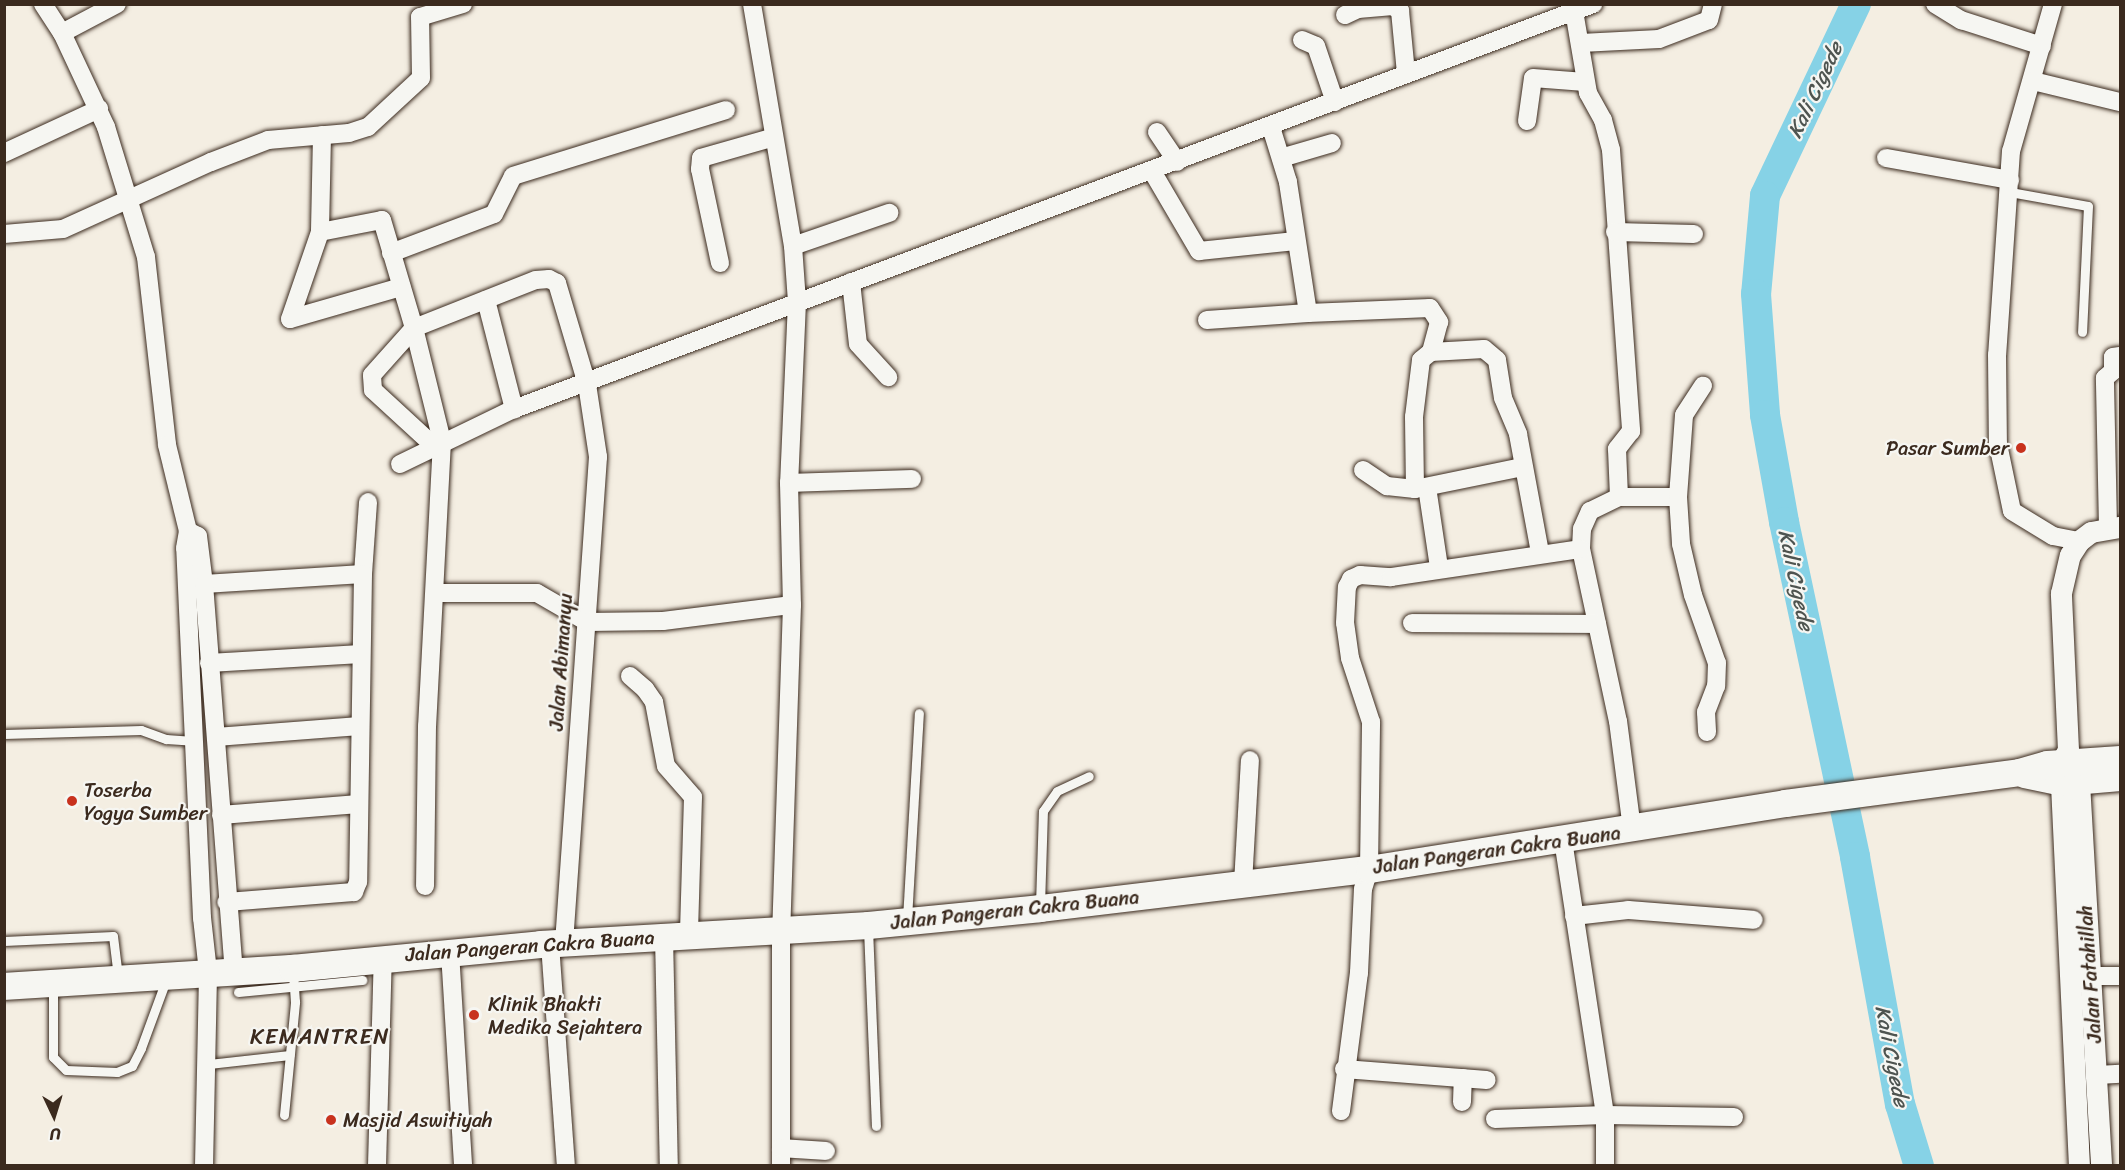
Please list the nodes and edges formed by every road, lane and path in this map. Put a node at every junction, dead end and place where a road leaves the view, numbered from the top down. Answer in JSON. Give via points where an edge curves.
{"nodes":[{"id":1,"x":43,"y":4,"type":"edge"},
{"id":2,"x":117,"y":4,"type":"edge"},
{"id":3,"x":463,"y":4,"type":"edge"},
{"id":4,"x":752,"y":4,"type":"edge"},
{"id":5,"x":1593,"y":4,"type":"edge"},
{"id":6,"x":1713,"y":4,"type":"edge"},
{"id":7,"x":1935,"y":4,"type":"edge"},
{"id":8,"x":2053,"y":4,"type":"edge"},
{"id":9,"x":1354,"y":9,"type":"edge"},
{"id":10,"x":1574,"y":11,"type":"junction"},
{"id":11,"x":62,"y":33,"type":"junction"},
{"id":12,"x":1302,"y":40,"type":"dead end"},
{"id":13,"x":1581,"y":43,"type":"junction"},
{"id":14,"x":2042,"y":46,"type":"junction"},
{"id":15,"x":1406,"y":73,"type":"junction"},
{"id":16,"x":1585,"y":81,"type":"junction"},
{"id":17,"x":2033,"y":81,"type":"junction"},
{"id":18,"x":1335,"y":102,"type":"junction"},
{"id":19,"x":2121,"y":102,"type":"edge"},
{"id":20,"x":99,"y":109,"type":"junction"},
{"id":21,"x":726,"y":111,"type":"dead end"},
{"id":22,"x":1527,"y":121,"type":"dead end"},
{"id":23,"x":1271,"y":127,"type":"junction"},
{"id":24,"x":1157,"y":132,"type":"dead end"},
{"id":25,"x":322,"y":135,"type":"junction"},
{"id":26,"x":774,"y":137,"type":"junction"},
{"id":27,"x":1332,"y":143,"type":"dead end"},
{"id":28,"x":4,"y":153,"type":"edge"},
{"id":29,"x":1281,"y":158,"type":"junction"},
{"id":30,"x":1886,"y":158,"type":"dead end"},
{"id":31,"x":1177,"y":162,"type":"junction"},
{"id":32,"x":1152,"y":171,"type":"junction"},
{"id":33,"x":2010,"y":186,"type":"junction"},
{"id":34,"x":129,"y":201,"type":"junction"},
{"id":35,"x":889,"y":213,"type":"dead end"},
{"id":36,"x":320,"y":232,"type":"junction"},
{"id":37,"x":1615,"y":232,"type":"junction"},
{"id":38,"x":4,"y":234,"type":"edge"},
{"id":39,"x":1694,"y":234,"type":"dead end"},
{"id":40,"x":1294,"y":241,"type":"junction"},
{"id":41,"x":793,"y":246,"type":"junction"},
{"id":42,"x":391,"y":253,"type":"junction"},
{"id":43,"x":720,"y":263,"type":"dead end"},
{"id":44,"x":851,"y":282,"type":"junction"},
{"id":45,"x":401,"y":287,"type":"junction"},
{"id":46,"x":486,"y":300,"type":"junction"},
{"id":47,"x":797,"y":302,"type":"junction"},
{"id":48,"x":1308,"y":313,"type":"junction"},
{"id":49,"x":1207,"y":320,"type":"dead end"},
{"id":50,"x":414,"y":328,"type":"junction"},
{"id":51,"x":2082,"y":332,"type":"dead end"},
{"id":52,"x":1431,"y":352,"type":"junction"},
{"id":53,"x":2121,"y":356,"type":"edge"},
{"id":54,"x":888,"y":377,"type":"dead end"},
{"id":55,"x":587,"y":384,"type":"junction"},
{"id":56,"x":1703,"y":386,"type":"dead end"},
{"id":57,"x":514,"y":409,"type":"junction"},
{"id":58,"x":438,"y":444,"type":"junction"},
{"id":59,"x":400,"y":464,"type":"dead end"},
{"id":60,"x":1522,"y":467,"type":"junction"},
{"id":61,"x":1363,"y":470,"type":"dead end"},
{"id":62,"x":912,"y":479,"type":"dead end"},
{"id":63,"x":789,"y":483,"type":"junction"},
{"id":64,"x":1421,"y":488,"type":"junction"},
{"id":65,"x":1619,"y":497,"type":"junction"},
{"id":66,"x":1678,"y":497,"type":"junction"},
{"id":67,"x":368,"y":502,"type":"dead end"},
{"id":68,"x":2114,"y":527,"type":"edge"},
{"id":69,"x":188,"y":531,"type":"junction"},
{"id":70,"x":2079,"y":541,"type":"junction"},
{"id":71,"x":1581,"y":549,"type":"junction"},
{"id":72,"x":1540,"y":553,"type":"junction"},
{"id":73,"x":1439,"y":567,"type":"junction"},
{"id":74,"x":363,"y":574,"type":"junction"},
{"id":75,"x":204,"y":584,"type":"junction"},
{"id":76,"x":435,"y":593,"type":"junction"},
{"id":77,"x":792,"y":605,"type":"junction"},
{"id":78,"x":586,"y":622,"type":"junction"},
{"id":79,"x":1412,"y":623,"type":"dead end"},
{"id":80,"x":1597,"y":624,"type":"junction"},
{"id":81,"x":361,"y":654,"type":"junction"},
{"id":82,"x":209,"y":663,"type":"junction"},
{"id":83,"x":630,"y":676,"type":"dead end"},
{"id":84,"x":919,"y":713,"type":"dead end"},
{"id":85,"x":360,"y":726,"type":"junction"},
{"id":86,"x":1707,"y":732,"type":"dead end"},
{"id":87,"x":4,"y":734,"type":"edge"},
{"id":88,"x":216,"y":737,"type":"junction"},
{"id":89,"x":193,"y":741,"type":"junction"},
{"id":90,"x":2121,"y":759,"type":"edge"},
{"id":91,"x":1250,"y":760,"type":"dead end"},
{"id":92,"x":2069,"y":767,"type":"junction"},
{"id":93,"x":1089,"y":776,"type":"dead end"},
{"id":94,"x":2121,"y":777,"type":"edge"},
{"id":95,"x":359,"y":804,"type":"junction"},
{"id":96,"x":221,"y":815,"type":"junction"},
{"id":97,"x":1632,"y":830,"type":"junction"},
{"id":98,"x":1563,"y":840,"type":"junction"},
{"id":99,"x":1369,"y":869,"type":"junction"},
{"id":100,"x":1243,"y":884,"type":"junction"},
{"id":101,"x":425,"y":886,"type":"dead end"},
{"id":102,"x":226,"y":902,"type":"junction"},
{"id":103,"x":1040,"y":908,"type":"junction"},
{"id":104,"x":1574,"y":916,"type":"junction"},
{"id":105,"x":1754,"y":920,"type":"dead end"},
{"id":106,"x":907,"y":922,"type":"junction"},
{"id":107,"x":868,"y":925,"type":"junction"},
{"id":108,"x":781,"y":929,"type":"junction"},
{"id":109,"x":677,"y":936,"type":"junction"},
{"id":110,"x":4,"y":941,"type":"edge"},
{"id":111,"x":557,"y":943,"type":"junction"},
{"id":112,"x":450,"y":952,"type":"junction"},
{"id":113,"x":383,"y":957,"type":"junction"},
{"id":114,"x":168,"y":975,"type":"junction"},
{"id":115,"x":293,"y":976,"type":"junction"},
{"id":116,"x":2079,"y":976,"type":"junction"},
{"id":117,"x":2121,"y":976,"type":"edge"},
{"id":118,"x":118,"y":978,"type":"junction"},
{"id":119,"x":227,"y":978,"type":"junction"},
{"id":120,"x":363,"y":980,"type":"dead end"},
{"id":121,"x":53,"y":983,"type":"junction"},
{"id":122,"x":4,"y":986,"type":"edge"},
{"id":123,"x":289,"y":1055,"type":"junction"},
{"id":124,"x":209,"y":1064,"type":"junction"},
{"id":125,"x":1344,"y":1069,"type":"junction"},
{"id":126,"x":2121,"y":1074,"type":"edge"},
{"id":127,"x":2098,"y":1075,"type":"junction"},
{"id":128,"x":1462,"y":1078,"type":"junction"},
{"id":129,"x":1487,"y":1080,"type":"dead end"},
{"id":130,"x":1462,"y":1102,"type":"dead end"},
{"id":131,"x":1341,"y":1111,"type":"dead end"},
{"id":132,"x":284,"y":1115,"type":"dead end"},
{"id":133,"x":1605,"y":1115,"type":"junction"},
{"id":134,"x":1734,"y":1117,"type":"dead end"},
{"id":135,"x":1495,"y":1119,"type":"dead end"},
{"id":136,"x":876,"y":1126,"type":"dead end"},
{"id":137,"x":826,"y":1151,"type":"dead end"},
{"id":138,"x":781,"y":1157,"type":"edge"},
{"id":139,"x":204,"y":1166,"type":"edge"},
{"id":140,"x":377,"y":1166,"type":"edge"},
{"id":141,"x":463,"y":1166,"type":"edge"},
{"id":142,"x":566,"y":1166,"type":"edge"},
{"id":143,"x":669,"y":1166,"type":"edge"},
{"id":144,"x":1605,"y":1166,"type":"edge"},
{"id":145,"x":2079,"y":1166,"type":"edge"},
{"id":146,"x":2101,"y":1166,"type":"edge"}],
"edges":[{"from":1,"to":11,"type":"street"},
{"from":2,"to":11,"type":"street"},
{"from":3,"to":25,"type":"street","via":[[420,17],[417,25],[424,70],[415,86],[368,127]]},
{"from":4,"to":26,"type":"street"},
{"from":5,"to":10,"type":"street"},
{"from":6,"to":13,"type":"street","via":[[1709,20],[1659,39]]},
{"from":7,"to":14,"type":"street","via":[[1961,20]]},
{"from":8,"to":14,"type":"street"},
{"from":9,"to":15,"type":"street","via":[[1393,6],[1400,11]]},
{"from":10,"to":13,"type":"street"},
{"from":10,"to":15,"type":"street"},
{"from":11,"to":20,"type":"street"},
{"from":12,"to":18,"type":"street","via":[[1316,46]]},
{"from":13,"to":16,"type":"street"},
{"from":14,"to":17,"type":"street"},
{"from":15,"to":18,"type":"street"},
{"from":16,"to":22,"type":"street","via":[[1533,78]]},
{"from":16,"to":37,"type":"street","via":[[1609,139]]},
{"from":17,"to":19,"type":"street"},
{"from":17,"to":33,"type":"street","via":[[2011,151]]},
{"from":18,"to":23,"type":"street"},
{"from":20,"to":28,"type":"street"},
{"from":20,"to":34,"type":"street"},
{"from":21,"to":42,"type":"street","via":[[513,176],[495,214]]},
{"from":23,"to":29,"type":"street"},
{"from":23,"to":31,"type":"street"},
{"from":24,"to":31,"type":"street"},
{"from":25,"to":34,"type":"street","via":[[268,140]]},
{"from":25,"to":36,"type":"street"},
{"from":26,"to":41,"type":"street"},
{"from":26,"to":43,"type":"street","via":[[701,158]]},
{"from":27,"to":29,"type":"street"},
{"from":29,"to":40,"type":"street","via":[[1288,182]]},
{"from":30,"to":33,"type":"street"},
{"from":31,"to":32,"type":"street"},
{"from":32,"to":40,"type":"street","via":[[1199,251]]},
{"from":32,"to":44,"type":"street"},
{"from":33,"to":51,"type":"lane","via":[[2088,206]]},
{"from":33,"to":70,"type":"street","via":[[1997,355],[2001,468],[2012,511],[2053,536]]},
{"from":34,"to":38,"type":"street","via":[[63,229]]},
{"from":34,"to":69,"type":"street","via":[[146,257],[167,445]]},
{"from":35,"to":41,"type":"street"},
{"from":36,"to":42,"type":"street","via":[[382,220]]},
{"from":36,"to":45,"type":"street","via":[[290,319]]},
{"from":37,"to":39,"type":"street"},
{"from":37,"to":65,"type":"street","via":[[1627,338],[1631,431],[1617,449]]},
{"from":40,"to":48,"type":"street"},
{"from":41,"to":47,"type":"street"},
{"from":42,"to":45,"type":"street"},
{"from":44,"to":47,"type":"street"},
{"from":44,"to":54,"type":"street","via":[[858,344]]},
{"from":45,"to":50,"type":"street"},
{"from":46,"to":50,"type":"street"},
{"from":46,"to":55,"type":"street","name":"Jalan Abimanyu","via":[[536,280],[557,283]]},
{"from":46,"to":57,"type":"street"},
{"from":47,"to":55,"type":"street"},
{"from":47,"to":63,"type":"street"},
{"from":48,"to":49,"type":"street"},
{"from":48,"to":52,"type":"street","via":[[1430,308],[1439,322]]},
{"from":50,"to":58,"type":"street"},
{"from":50,"to":58,"type":"street","via":[[372,375],[370,385]]},
{"from":52,"to":60,"type":"street","via":[[1474,348],[1493,354],[1505,405],[1518,434]]},
{"from":52,"to":64,"type":"street","via":[[1419,366],[1414,417]]},
{"from":53,"to":68,"type":"street","via":[[2112,357],[2113,371],[2105,378]]},
{"from":55,"to":57,"type":"street"},
{"from":55,"to":78,"type":"street","name":"Jalan Abimanyu","via":[[598,457]]},
{"from":56,"to":66,"type":"street","via":[[1684,415]]},
{"from":57,"to":58,"type":"street"},
{"from":58,"to":59,"type":"street"},
{"from":58,"to":76,"type":"street"},
{"from":60,"to":64,"type":"street"},
{"from":60,"to":72,"type":"street"},
{"from":61,"to":64,"type":"street","via":[[1387,486]]},
{"from":62,"to":63,"type":"street"},
{"from":63,"to":77,"type":"street"},
{"from":64,"to":73,"type":"street"},
{"from":65,"to":66,"type":"street"},
{"from":65,"to":71,"type":"street","via":[[1590,511],[1582,529]]},
{"from":66,"to":86,"type":"street","via":[[1681,544],[1693,596],[1717,663],[1716,686],[1706,712]]},
{"from":67,"to":74,"type":"street"},
{"from":68,"to":70,"type":"street"},
{"from":69,"to":75,"type":"street","via":[[198,536]]},
{"from":69,"to":89,"type":"street","via":[[184,548]]},
{"from":70,"to":92,"type":"street","name":"Jalan Fatahillah","via":[[2070,555],[2061,593]]},
{"from":71,"to":72,"type":"street"},
{"from":71,"to":80,"type":"street"},
{"from":72,"to":73,"type":"street"},
{"from":73,"to":99,"type":"street","via":[[1391,577],[1360,575],[1351,579],[1347,587],[1350,658],[1371,722]]},
{"from":74,"to":75,"type":"street"},
{"from":74,"to":81,"type":"street"},
{"from":75,"to":82,"type":"street"},
{"from":76,"to":78,"type":"street","via":[[537,593]]},
{"from":76,"to":101,"type":"street","via":[[427,726]]},
{"from":77,"to":78,"type":"street","via":[[654,622]]},
{"from":77,"to":108,"type":"street"},
{"from":78,"to":111,"type":"street","name":"Jalan Abimanyu"},
{"from":79,"to":80,"type":"street"},
{"from":80,"to":97,"type":"street","via":[[1617,721]]},
{"from":81,"to":82,"type":"street"},
{"from":81,"to":85,"type":"street"},
{"from":82,"to":88,"type":"street"},
{"from":83,"to":109,"type":"street","via":[[654,702],[666,766],[693,797]]},
{"from":84,"to":106,"type":"lane"},
{"from":85,"to":88,"type":"street"},
{"from":85,"to":95,"type":"street"},
{"from":87,"to":89,"type":"lane","via":[[141,730],[166,740]]},
{"from":88,"to":96,"type":"street"},
{"from":89,"to":119,"type":"street"},
{"from":90,"to":92,"type":"main road"},
{"from":91,"to":100,"type":"street"},
{"from":92,"to":94,"type":"main road"},
{"from":92,"to":97,"type":"main road","name":"Jalan Pangeran Cakra Buana","via":[[1785,803]]},
{"from":92,"to":116,"type":"street","name":"Jalan Fatahillah"},
{"from":93,"to":103,"type":"lane","via":[[1057,791],[1043,811]]},
{"from":95,"to":96,"type":"street"},
{"from":95,"to":102,"type":"street","via":[[358,882],[354,892]]},
{"from":96,"to":102,"type":"street"},
{"from":97,"to":98,"type":"main road","name":"Jalan Pangeran Cakra Buana"},
{"from":98,"to":99,"type":"main road","name":"Jalan Pangeran Cakra Buana"},
{"from":98,"to":104,"type":"street"},
{"from":99,"to":100,"type":"main road","name":"Jalan Pangeran Cakra Buana"},
{"from":99,"to":125,"type":"street","via":[[1363,889],[1359,973]]},
{"from":100,"to":103,"type":"main road","name":"Jalan Pangeran Cakra Buana"},
{"from":102,"to":119,"type":"street"},
{"from":103,"to":106,"type":"main road","name":"Jalan Pangeran Cakra Buana"},
{"from":104,"to":105,"type":"street","via":[[1628,910]]},
{"from":104,"to":133,"type":"street"},
{"from":106,"to":107,"type":"main road","name":"Jalan Pangeran Cakra Buana"},
{"from":107,"to":108,"type":"main road","name":"Jalan Pangeran Cakra Buana"},
{"from":107,"to":136,"type":"lane"},
{"from":108,"to":109,"type":"main road","name":"Jalan Pangeran Cakra Buana"},
{"from":108,"to":138,"type":"street"},
{"from":109,"to":111,"type":"main road","name":"Jalan Pangeran Cakra Buana"},
{"from":109,"to":143,"type":"street"},
{"from":110,"to":118,"type":"lane","via":[[112,936]]},
{"from":111,"to":112,"type":"main road","name":"Jalan Pangeran Cakra Buana"},
{"from":111,"to":142,"type":"street","name":"Jalan Abimanyu"},
{"from":112,"to":113,"type":"main road","name":"Jalan Pangeran Cakra Buana"},
{"from":112,"to":141,"type":"street"},
{"from":113,"to":115,"type":"main road","name":"Jalan Pangeran Cakra Buana"},
{"from":113,"to":140,"type":"street"},
{"from":114,"to":118,"type":"main road","name":"Jalan Pangeran Cakra Buana"},
{"from":114,"to":119,"type":"main road","name":"Jalan Pangeran Cakra Buana"},
{"from":114,"to":121,"type":"lane","via":[[132,1066],[117,1072],[66,1070],[53,1057]]},
{"from":115,"to":119,"type":"main road","name":"Jalan Pangeran Cakra Buana"},
{"from":115,"to":120,"type":"lane"},
{"from":115,"to":123,"type":"lane"},
{"from":116,"to":117,"type":"street"},
{"from":116,"to":127,"type":"street","name":"Jalan Fatahillah"},
{"from":116,"to":145,"type":"street","name":"Jalan Fatahillah"},
{"from":118,"to":121,"type":"main road","name":"Jalan Pangeran Cakra Buana"},
{"from":119,"to":124,"type":"street"},
{"from":121,"to":122,"type":"main road","name":"Jalan Pangeran Cakra Buana"},
{"from":123,"to":124,"type":"lane"},
{"from":123,"to":132,"type":"lane"},
{"from":124,"to":139,"type":"street"},
{"from":125,"to":128,"type":"street"},
{"from":125,"to":131,"type":"street"},
{"from":126,"to":127,"type":"street"},
{"from":127,"to":146,"type":"street","name":"Jalan Fatahillah"},
{"from":128,"to":129,"type":"street"},
{"from":128,"to":130,"type":"street"},
{"from":133,"to":134,"type":"street"},
{"from":133,"to":135,"type":"street"},
{"from":133,"to":144,"type":"street"},
{"from":137,"to":138,"type":"street"}]}
